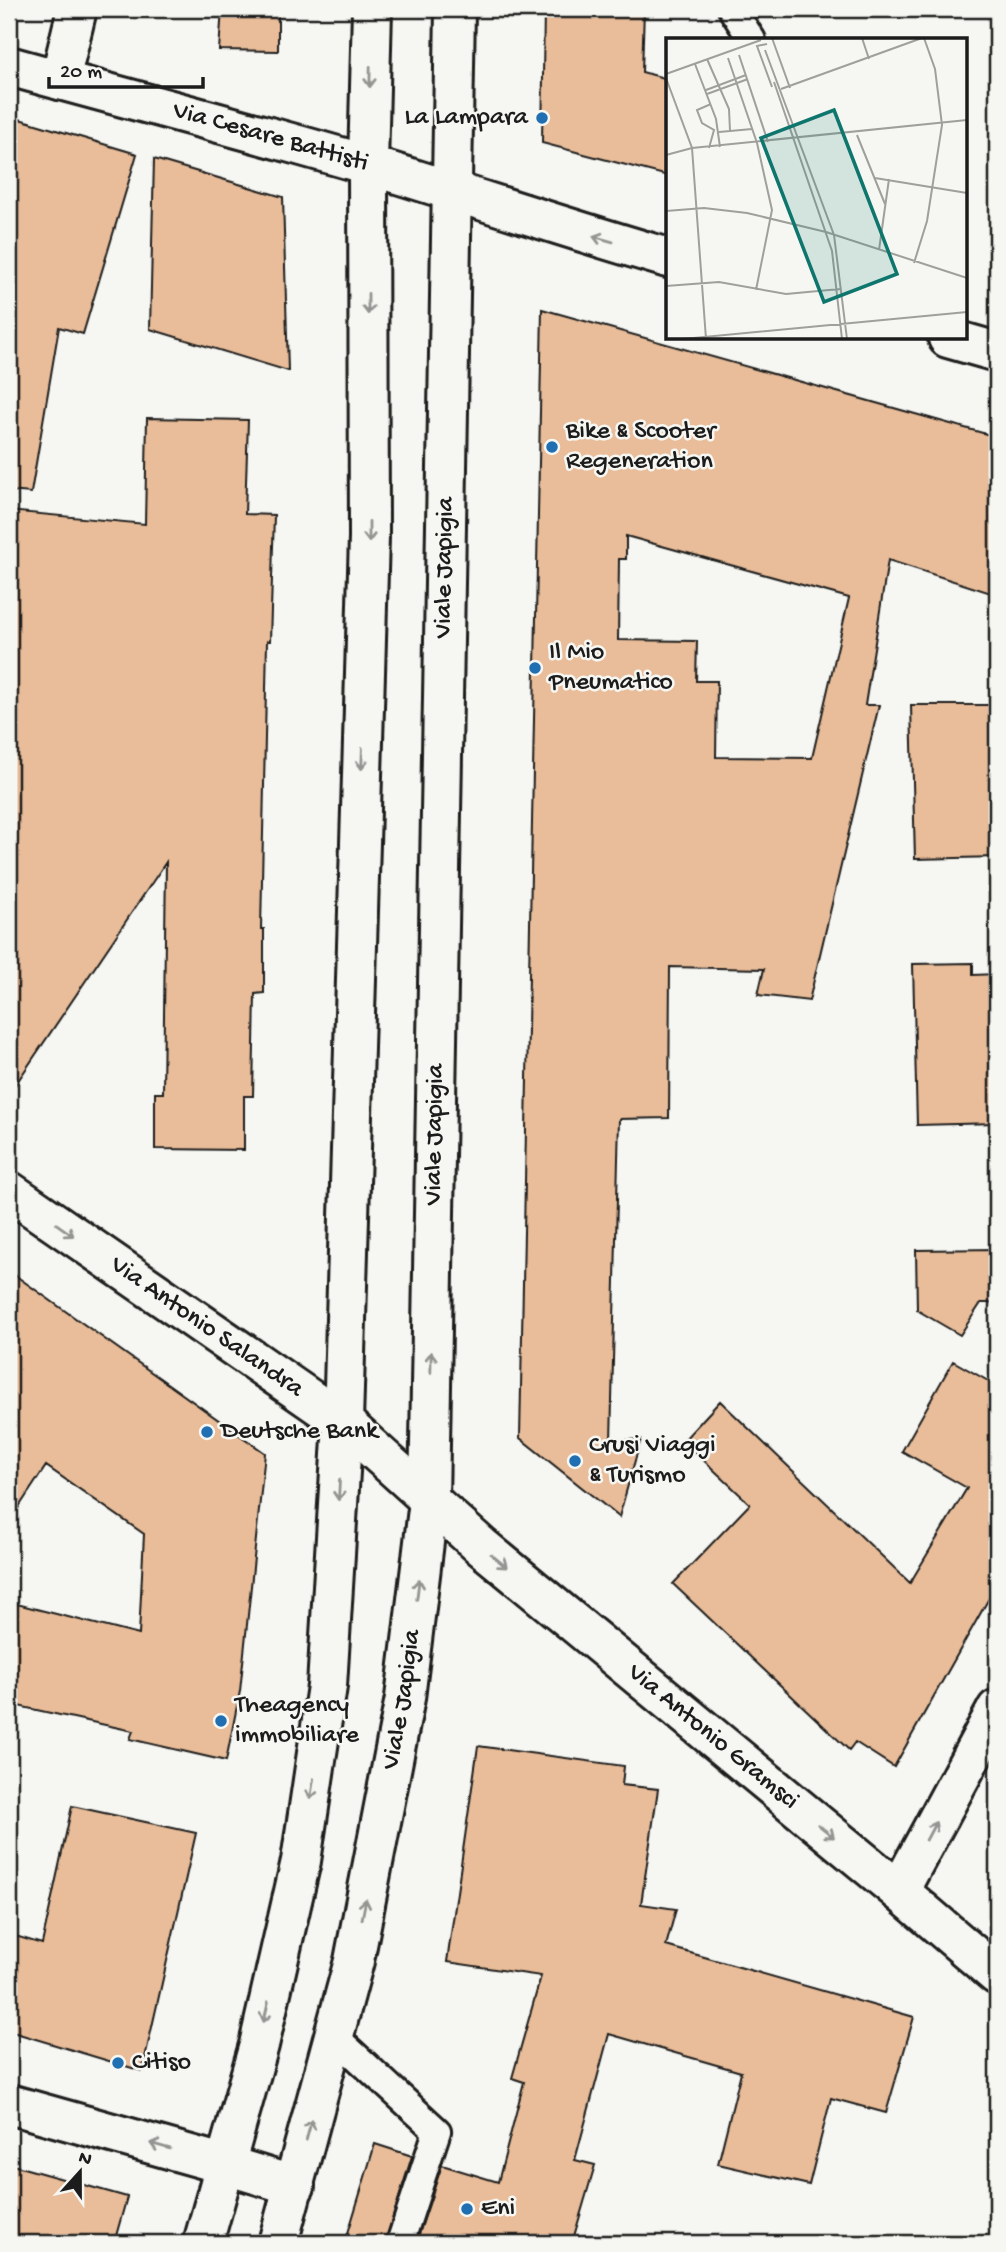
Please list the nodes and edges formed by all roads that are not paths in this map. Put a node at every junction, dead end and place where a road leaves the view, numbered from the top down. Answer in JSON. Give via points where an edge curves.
{"nodes":[{"id":1,"x":77,"y":9,"type":"edge"},
{"id":2,"x":372,"y":9,"type":"edge"},
{"id":3,"x":455,"y":9,"type":"edge"},
{"id":4,"x":732,"y":9,"type":"edge"},
{"id":5,"x":751,"y":38,"type":"edge"},
{"id":6,"x":9,"y":66,"type":"edge"},
{"id":7,"x":60,"y":80,"type":"junction"},
{"id":8,"x":368,"y":165,"type":"junction"},
{"id":9,"x":451,"y":191,"type":"junction"},
{"id":10,"x":666,"y":257,"type":"edge"},
{"id":11,"x":955,"y":340,"type":"edge"},
{"id":12,"x":997,"y":352,"type":"edge"},
{"id":13,"x":9,"y":1191,"type":"edge"},
{"id":14,"x":343,"y":1422,"type":"junction"},
{"id":15,"x":429,"y":1501,"type":"junction"},
{"id":16,"x":997,"y":1709,"type":"edge"},
{"id":17,"x":899,"y":1891,"type":"junction"},
{"id":18,"x":997,"y":1975,"type":"edge"},
{"id":19,"x":334,"y":2036,"type":"junction"},
{"id":20,"x":9,"y":2104,"type":"edge"},
{"id":21,"x":226,"y":2165,"type":"junction"},
{"id":22,"x":295,"y":2186,"type":"junction"},
{"id":23,"x":203,"y":2243,"type":"edge"},
{"id":24,"x":278,"y":2243,"type":"edge"},
{"id":25,"x":400,"y":2243,"type":"edge"}],
"edges":[{"from":1,"to":7,"type":"main road"},
{"from":2,"to":8,"type":"main road","one_way":true},
{"from":3,"to":9,"type":"main road","name":"Viale Japigia"},
{"from":4,"to":5,"type":"lane"},
{"from":6,"to":7,"type":"main road","name":"Via Cesare Battisti"},
{"from":7,"to":8,"type":"main road","name":"Via Cesare Battisti"},
{"from":8,"to":9,"type":"main road","name":"Via Cesare Battisti"},
{"from":8,"to":14,"type":"main road","one_way":true,"via":[[369,537]]},
{"from":10,"to":9,"type":"main road","name":"Via Cesare Battisti","one_way":true},
{"from":15,"to":9,"type":"main road","name":"Viale Japigia","one_way":true},
{"from":11,"to":12,"type":"main road"},
{"from":13,"to":14,"type":"main road","name":"Via Antonio Salandra","one_way":true},
{"from":14,"to":15,"type":"main road","name":"Via Antonio Salandra"},
{"from":14,"to":21,"type":"main road","one_way":true,"via":[[327,1686],[300,1861],[259,2045]]},
{"from":15,"to":17,"type":"main road","name":"Via Antonio Gramsci","one_way":true},
{"from":19,"to":15,"type":"main road","name":"Viale Japigia","one_way":true,"via":[[354,1961],[404,1698]]},
{"from":17,"to":16,"type":"main road","one_way":true},
{"from":17,"to":18,"type":"main road","name":"Via Antonio Gramsci"},
{"from":22,"to":19,"type":"main road","name":"Viale Japigia","one_way":true},
{"from":19,"to":25,"type":"lane","via":[[437,2132]]},
{"from":21,"to":20,"type":"main road","one_way":true},
{"from":21,"to":22,"type":"main road"},
{"from":21,"to":23,"type":"main road"},
{"from":22,"to":24,"type":"main road","name":"Viale Japigia"}]}
